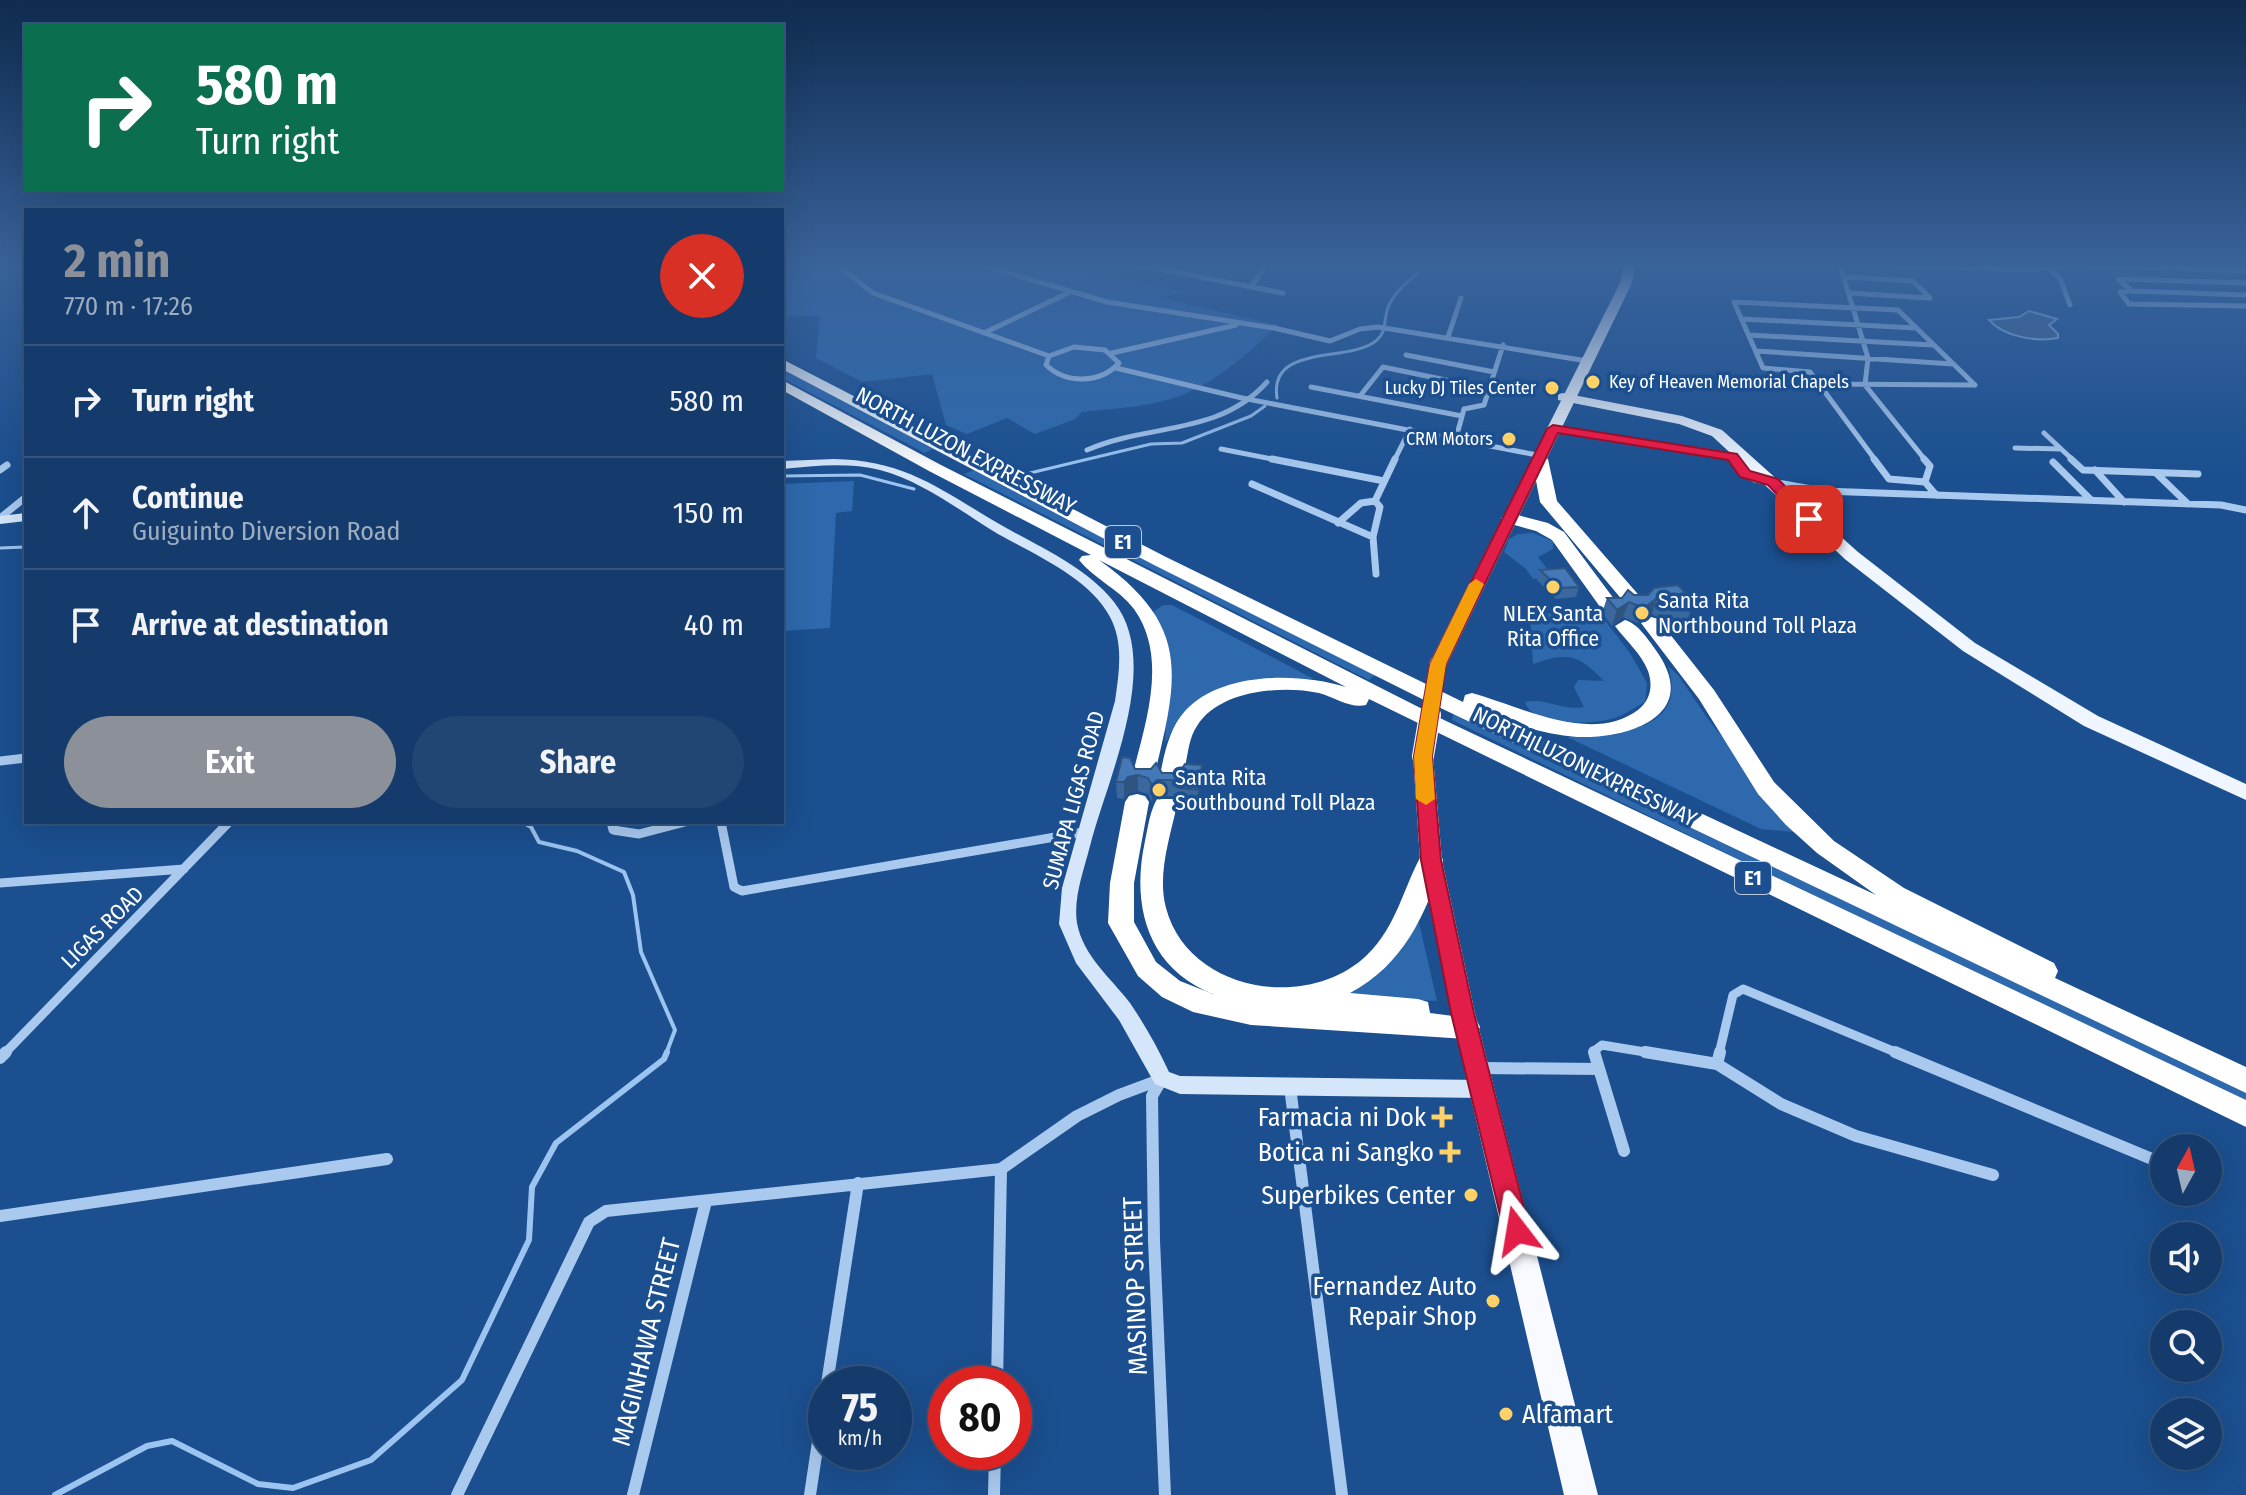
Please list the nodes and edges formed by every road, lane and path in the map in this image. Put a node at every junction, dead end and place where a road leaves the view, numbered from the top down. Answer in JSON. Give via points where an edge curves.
{"nodes":[{"id":1,"x":989,"y":335,"type":"edge"},
{"id":2,"x":1192,"y":335,"type":"edge"},
{"id":3,"x":1297,"y":335,"type":"edge"},
{"id":4,"x":1346,"y":335,"type":"edge"},
{"id":5,"x":1433,"y":335,"type":"edge"},
{"id":6,"x":1600,"y":335,"type":"edge"},
{"id":7,"x":1749,"y":335,"type":"joint"},
{"id":8,"x":1862,"y":335,"type":"edge"},
{"id":9,"x":1923,"y":335,"type":"edge"},
{"id":10,"x":1448,"y":337,"type":"joint"},
{"id":11,"x":1864,"y":341,"type":"junction"},
{"id":12,"x":1503,"y":345,"type":"junction"},
{"id":13,"x":1934,"y":345,"type":"junction"},
{"id":14,"x":1411,"y":347,"type":"dead end"},
{"id":15,"x":1756,"y":351,"type":"junction"},
{"id":16,"x":1112,"y":353,"type":"junction"},
{"id":17,"x":1406,"y":355,"type":"junction"},
{"id":18,"x":1049,"y":356,"type":"junction"},
{"id":19,"x":1868,"y":358,"type":"junction"},
{"id":20,"x":1587,"y":361,"type":"junction"},
{"id":21,"x":784,"y":364,"type":"edge"},
{"id":22,"x":1953,"y":364,"type":"junction"},
{"id":23,"x":1116,"y":368,"type":"junction"},
{"id":24,"x":1399,"y":370,"type":"junction"},
{"id":25,"x":1494,"y":372,"type":"junction"},
{"id":26,"x":1267,"y":382,"type":"dead end"},
{"id":27,"x":1820,"y":384,"type":"junction"},
{"id":28,"x":784,"y":385,"type":"edge"},
{"id":29,"x":1865,"y":385,"type":"junction"},
{"id":30,"x":1311,"y":387,"type":"dead end"},
{"id":31,"x":1489,"y":389,"type":"junction"},
{"id":32,"x":1360,"y":396,"type":"junction"},
{"id":33,"x":1563,"y":397,"type":"dead end"},
{"id":34,"x":1255,"y":400,"type":"junction"},
{"id":35,"x":1462,"y":416,"type":"junction"},
{"id":36,"x":1410,"y":429,"type":"junction"},
{"id":37,"x":1553,"y":429,"type":"junction"},
{"id":38,"x":2044,"y":433,"type":"dead end"},
{"id":39,"x":1456,"y":438,"type":"junction"},
{"id":40,"x":2015,"y":448,"type":"dead end"},
{"id":41,"x":1221,"y":449,"type":"dead end"},
{"id":42,"x":2061,"y":449,"type":"junction"},
{"id":43,"x":1087,"y":450,"type":"dead end"},
{"id":44,"x":1541,"y":458,"type":"junction"},
{"id":45,"x":2053,"y":462,"type":"dead end"},
{"id":46,"x":7,"y":465,"type":"dead end"},
{"id":47,"x":784,"y":465,"type":"edge"},
{"id":48,"x":0,"y":470,"type":"edge"},
{"id":49,"x":2095,"y":470,"type":"junction"},
{"id":50,"x":2155,"y":472,"type":"junction"},
{"id":51,"x":2198,"y":474,"type":"dead end"},
{"id":52,"x":1384,"y":481,"type":"junction"},
{"id":53,"x":1773,"y":482,"type":"junction"},
{"id":54,"x":1925,"y":482,"type":"junction"},
{"id":55,"x":1252,"y":484,"type":"dead end"},
{"id":56,"x":1936,"y":495,"type":"junction"},
{"id":57,"x":24,"y":499,"type":"edge"},
{"id":58,"x":1375,"y":501,"type":"junction"},
{"id":59,"x":2091,"y":501,"type":"junction"},
{"id":60,"x":2124,"y":502,"type":"junction"},
{"id":61,"x":2188,"y":504,"type":"junction"},
{"id":62,"x":2246,"y":510,"type":"edge"},
{"id":63,"x":1512,"y":513,"type":"junction"},
{"id":64,"x":24,"y":517,"type":"edge"},
{"id":65,"x":0,"y":519,"type":"edge"},
{"id":66,"x":1037,"y":520,"type":"junction"},
{"id":67,"x":1338,"y":523,"type":"junction"},
{"id":68,"x":1576,"y":535,"type":"junction"},
{"id":69,"x":1373,"y":537,"type":"junction"},
{"id":70,"x":1376,"y":574,"type":"dead end"},
{"id":71,"x":1610,"y":607,"type":"edge"},
{"id":72,"x":1637,"y":618,"type":"junction"},
{"id":73,"x":1436,"y":711,"type":"junction"},
{"id":74,"x":24,"y":758,"type":"edge"},
{"id":75,"x":0,"y":761,"type":"edge"},
{"id":76,"x":1143,"y":777,"type":"edge"},
{"id":77,"x":2246,"y":793,"type":"edge"},
{"id":78,"x":1137,"y":802,"type":"dead end"},
{"id":79,"x":227,"y":824,"type":"edge"},
{"id":80,"x":612,"y":824,"type":"edge"},
{"id":81,"x":677,"y":824,"type":"edge"},
{"id":82,"x":721,"y":824,"type":"edge"},
{"id":83,"x":1084,"y":832,"type":"junction"},
{"id":84,"x":1431,"y":860,"type":"junction"},
{"id":85,"x":185,"y":869,"type":"junction"},
{"id":86,"x":0,"y":883,"type":"edge"},
{"id":87,"x":1296,"y":1000,"type":"junction"},
{"id":88,"x":1464,"y":1020,"type":"junction"},
{"id":89,"x":5,"y":1047,"type":"edge"},
{"id":90,"x":2180,"y":1051,"type":"junction"},
{"id":91,"x":0,"y":1058,"type":"edge"},
{"id":92,"x":1717,"y":1064,"type":"junction"},
{"id":93,"x":1599,"y":1069,"type":"junction"},
{"id":94,"x":1162,"y":1078,"type":"junction"},
{"id":95,"x":1479,"y":1078,"type":"junction"},
{"id":96,"x":2246,"y":1081,"type":"edge"},
{"id":97,"x":1290,"y":1087,"type":"junction"},
{"id":98,"x":2246,"y":1114,"type":"edge"},
{"id":99,"x":1624,"y":1151,"type":"dead end"},
{"id":100,"x":2150,"y":1158,"type":"edge"},
{"id":101,"x":387,"y":1159,"type":"dead end"},
{"id":102,"x":1001,"y":1169,"type":"junction"},
{"id":103,"x":1993,"y":1175,"type":"dead end"},
{"id":104,"x":858,"y":1183,"type":"junction"},
{"id":105,"x":706,"y":1201,"type":"junction"},
{"id":106,"x":0,"y":1216,"type":"edge"},
{"id":107,"x":829,"y":1366,"type":"edge"},
{"id":108,"x":997,"y":1366,"type":"edge"},
{"id":109,"x":814,"y":1470,"type":"edge"},
{"id":110,"x":995,"y":1470,"type":"edge"},
{"id":111,"x":457,"y":1495,"type":"edge"},
{"id":112,"x":633,"y":1495,"type":"edge"},
{"id":113,"x":810,"y":1495,"type":"edge"},
{"id":114,"x":994,"y":1495,"type":"edge"},
{"id":115,"x":1165,"y":1495,"type":"edge"},
{"id":116,"x":1342,"y":1495,"type":"edge"},
{"id":117,"x":1581,"y":1495,"type":"edge"}],
"edges":[{"from":1,"to":18,"type":"street"},
{"from":2,"to":16,"type":"street"},
{"from":3,"to":4,"type":"street","via":[[1330,341]]},
{"from":5,"to":10,"type":"street"},
{"from":6,"to":20,"type":"highway"},
{"from":7,"to":11,"type":"street"},
{"from":7,"to":15,"type":"street"},
{"from":8,"to":11,"type":"street"},
{"from":9,"to":13,"type":"street"},
{"from":10,"to":12,"type":"street"},
{"from":11,"to":13,"type":"street"},
{"from":11,"to":19,"type":"street"},
{"from":12,"to":20,"type":"street"},
{"from":12,"to":25,"type":"street"},
{"from":13,"to":22,"type":"street"},
{"from":14,"to":17,"type":"street"},
{"from":15,"to":19,"type":"street"},
{"from":15,"to":27,"type":"street","via":[[1763,368],[1810,372]]},
{"from":16,"to":18,"type":"street","via":[[1084,347]]},
{"from":16,"to":23,"type":"street"},
{"from":17,"to":24,"type":"street"},
{"from":17,"to":25,"type":"street"},
{"from":18,"to":23,"type":"street","via":[[1048,369],[1064,377],[1088,378]]},
{"from":19,"to":22,"type":"street"},
{"from":19,"to":29,"type":"street"},
{"from":20,"to":37,"type":"highway"},
{"from":21,"to":73,"type":"highway","name":"NORTH LUZON EXPRESSWAY","number":"E1"},
{"from":22,"to":29,"type":"street","via":[[1975,385]]},
{"from":23,"to":34,"type":"street"},
{"from":24,"to":31,"type":"street"},
{"from":24,"to":32,"type":"street","via":[[1379,368]]},
{"from":25,"to":31,"type":"street"},
{"from":26,"to":34,"type":"street"},
{"from":27,"to":29,"type":"street"},
{"from":27,"to":54,"type":"street","via":[[1889,479]]},
{"from":28,"to":66,"type":"highway","name":"NORTH LUZON EXPRESSWAY","number":"E1"},
{"from":29,"to":54,"type":"street","via":[[1930,466]]},
{"from":30,"to":32,"type":"street"},
{"from":31,"to":35,"type":"street","via":[[1484,405],[1465,407]]},
{"from":32,"to":35,"type":"street"},
{"from":33,"to":53,"type":"main road","via":[[1706,428]]},
{"from":34,"to":36,"type":"street"},
{"from":34,"to":43,"type":"street","via":[[1226,414],[1121,435]]},
{"from":35,"to":39,"type":"street"},
{"from":36,"to":39,"type":"street"},
{"from":36,"to":52,"type":"street"},
{"from":37,"to":44,"type":"highway"},
{"from":37,"to":53,"type":"street","via":[[1720,453],[1732,457],[1745,474]]},
{"from":38,"to":42,"type":"street"},
{"from":39,"to":44,"type":"street"},
{"from":40,"to":42,"type":"street"},
{"from":41,"to":52,"type":"street"},
{"from":42,"to":49,"type":"street","via":[[2083,470]]},
{"from":44,"to":63,"type":"highway"},
{"from":44,"to":68,"type":"highway","via":[[1546,498]]},
{"from":45,"to":59,"type":"street"},
{"from":46,"to":48,"type":"street"},
{"from":47,"to":83,"type":"main road","name":"SUMAPA LIGAS ROAD","via":[[867,465],[914,478],[1082,580],[1118,616],[1129,667]]},
{"from":49,"to":50,"type":"street"},
{"from":49,"to":60,"type":"street"},
{"from":50,"to":51,"type":"street"},
{"from":50,"to":61,"type":"street"},
{"from":52,"to":58,"type":"street"},
{"from":53,"to":56,"type":"street","via":[[1823,491]]},
{"from":53,"to":77,"type":"main road","via":[[1852,556],[1969,647],[2091,721]]},
{"from":54,"to":56,"type":"street"},
{"from":55,"to":67,"type":"street"},
{"from":56,"to":59,"type":"street"},
{"from":57,"to":65,"type":"street"},
{"from":58,"to":67,"type":"street","via":[[1361,503]]},
{"from":58,"to":69,"type":"street","via":[[1380,507]]},
{"from":59,"to":60,"type":"street"},
{"from":60,"to":61,"type":"street"},
{"from":61,"to":62,"type":"street"},
{"from":63,"to":68,"type":"highway","via":[[1546,518]]},
{"from":63,"to":71,"type":"highway","via":[[1558,536]]},
{"from":63,"to":84,"type":"highway","bridge":true,"via":[[1438,664],[1423,756]]},
{"from":64,"to":65,"type":"main road"},
{"from":66,"to":73,"type":"highway","name":"NORTH LUZON EXPRESSWAY","number":"E1"},
{"from":66,"to":76,"type":"highway","via":[[1048,534],[1119,582],[1159,636],[1162,695]]},
{"from":67,"to":69,"type":"street"},
{"from":68,"to":72,"type":"highway"},
{"from":69,"to":70,"type":"street"},
{"from":72,"to":73,"type":"highway","via":[[1661,684],[1654,707],[1626,725],[1564,729],[1472,700]]},
{"from":72,"to":90,"type":"highway","via":[[1714,705],[1765,788],[1805,830],[1875,883],[2135,1016]]},
{"from":73,"to":87,"type":"highway","via":[[1407,721],[1338,690],[1265,682],[1205,704],[1189,720],[1177,745],[1151,894],[1165,942],[1201,978],[1230,991]]},
{"from":73,"to":90,"type":"highway","name":"NORTH LUZON EXPRESSWAY","number":"E1"},
{"from":73,"to":98,"type":"highway","name":"NORTH LUZON EXPRESSWAY","number":"E1"},
{"from":74,"to":75,"type":"street"},
{"from":78,"to":88,"type":"highway","via":[[1122,883],[1121,923],[1147,969],[1171,989],[1193,1001],[1251,1014]]},
{"from":79,"to":85,"type":"street","name":"LIGAS ROAD"},
{"from":80,"to":81,"type":"street","via":[[619,834],[631,835]]},
{"from":82,"to":83,"type":"street","via":[[734,887],[742,891]]},
{"from":83,"to":94,"type":"main road","name":"SUMAPA LIGAS ROAD","via":[[1068,923],[1080,957],[1119,1003]]},
{"from":84,"to":87,"type":"highway","via":[[1393,944],[1366,973],[1338,989]]},
{"from":84,"to":88,"type":"highway"},
{"from":85,"to":86,"type":"street"},
{"from":85,"to":89,"type":"street","name":"LIGAS ROAD"},
{"from":87,"to":88,"type":"highway"},
{"from":88,"to":95,"type":"highway"},
{"from":89,"to":91,"type":"street","name":"LIGAS ROAD"},
{"from":90,"to":96,"type":"highway","name":"NORTH LUZON EXPRESSWAY","number":"E1"},
{"from":92,"to":93,"type":"street","via":[[1602,1045],[1594,1051]]},
{"from":92,"to":100,"type":"street","via":[[1733,995],[1743,989]]},
{"from":92,"to":103,"type":"street","via":[[1781,1104],[1856,1136]]},
{"from":93,"to":95,"type":"street"},
{"from":93,"to":99,"type":"street"},
{"from":94,"to":97,"type":"main road","via":[[1180,1085]]},
{"from":94,"to":102,"type":"street","via":[[1115,1094]]},
{"from":94,"to":115,"type":"street","name":"MASINOP STREET","via":[[1152,1096]]},
{"from":95,"to":97,"type":"main road"},
{"from":95,"to":117,"type":"highway"},
{"from":97,"to":116,"type":"street"},
{"from":101,"to":106,"type":"street"},
{"from":102,"to":104,"type":"street"},
{"from":102,"to":108,"type":"street"},
{"from":104,"to":105,"type":"street"},
{"from":104,"to":107,"type":"street"},
{"from":105,"to":111,"type":"street","via":[[606,1211],[589,1222]]},
{"from":105,"to":112,"type":"street","name":"MAGINHAWA STREET"},
{"from":109,"to":113,"type":"street"},
{"from":110,"to":114,"type":"street"}]}
